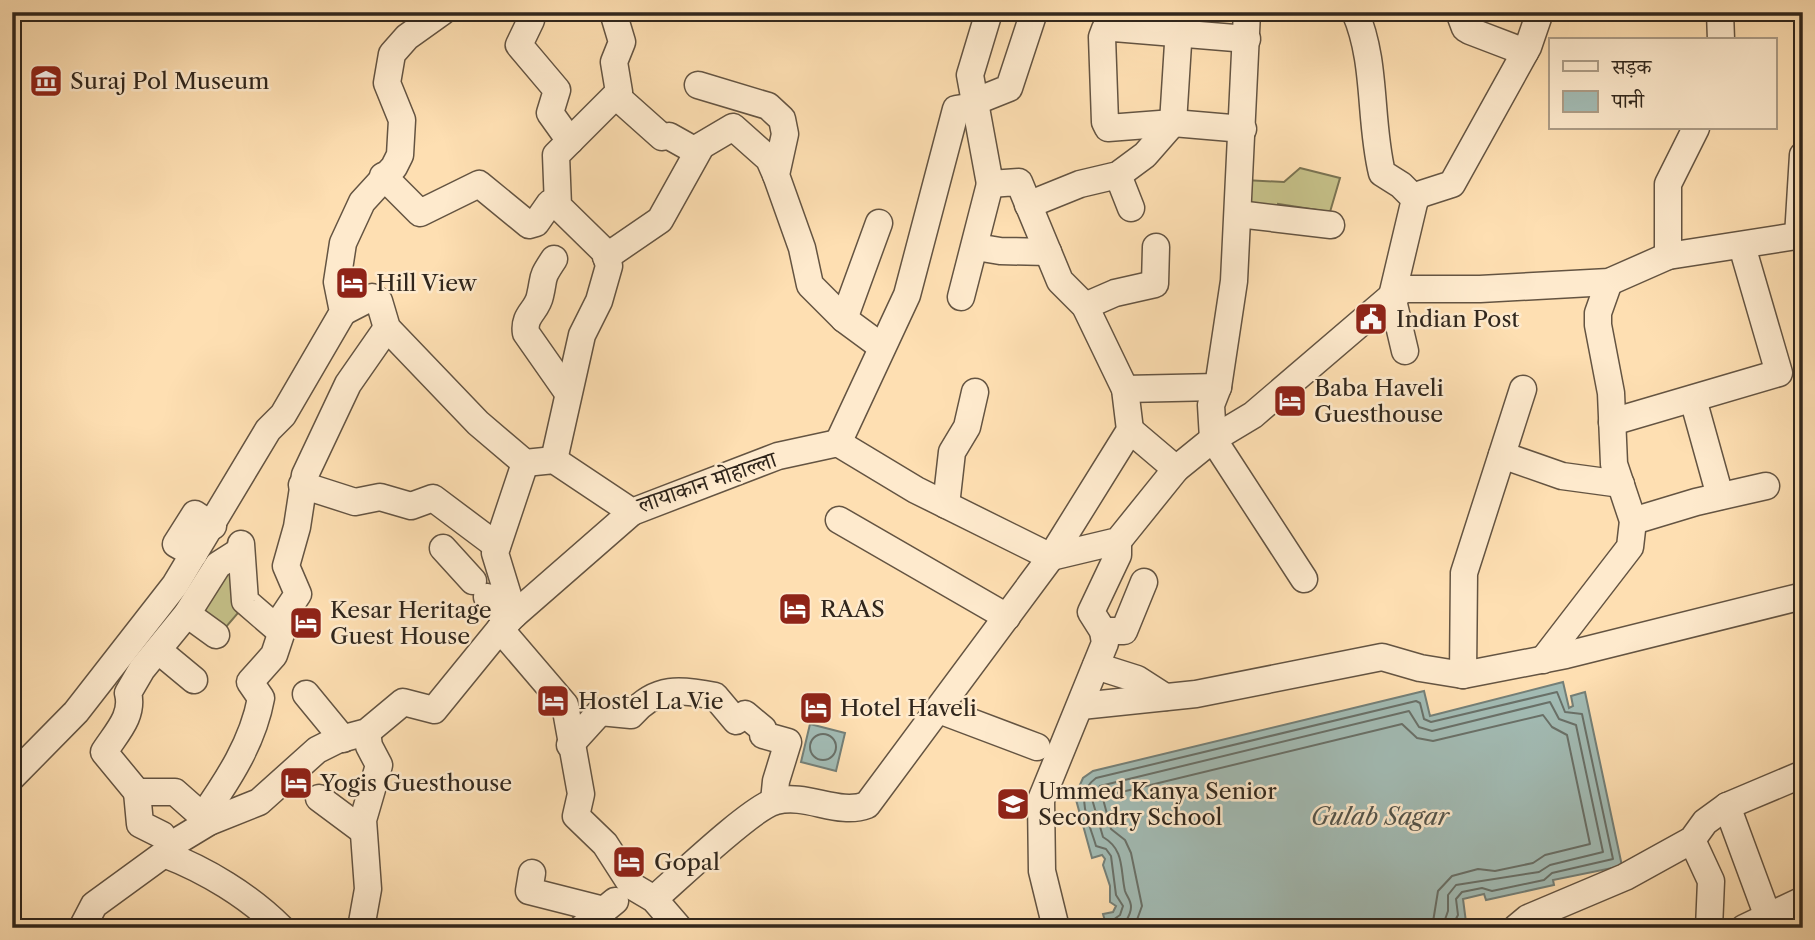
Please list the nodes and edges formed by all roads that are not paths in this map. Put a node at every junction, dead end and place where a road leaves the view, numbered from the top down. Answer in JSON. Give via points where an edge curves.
{"nodes":[{"id":1,"x":442,"y":12,"type":"edge"},
{"id":2,"x":529,"y":12,"type":"edge"},
{"id":3,"x":613,"y":12,"type":"edge"},
{"id":4,"x":989,"y":12,"type":"edge"},
{"id":5,"x":1034,"y":12,"type":"edge"},
{"id":6,"x":1247,"y":12,"type":"edge"},
{"id":7,"x":1355,"y":12,"type":"edge"},
{"id":8,"x":1459,"y":12,"type":"edge"},
{"id":9,"x":1539,"y":12,"type":"edge"},
{"id":10,"x":1720,"y":12,"type":"edge"},
{"id":11,"x":1178,"y":23,"type":"edge"},
{"id":12,"x":1721,"y":38,"type":"edge"},
{"id":13,"x":1247,"y":39,"type":"junction"},
{"id":14,"x":1525,"y":52,"type":"junction"},
{"id":15,"x":698,"y":85,"type":"dead end"},
{"id":16,"x":615,"y":96,"type":"junction"},
{"id":17,"x":974,"y":104,"type":"junction"},
{"id":18,"x":1173,"y":123,"type":"junction"},
{"id":19,"x":1243,"y":129,"type":"junction"},
{"id":20,"x":1695,"y":130,"type":"edge"},
{"id":21,"x":570,"y":141,"type":"junction"},
{"id":22,"x":699,"y":150,"type":"junction"},
{"id":23,"x":1803,"y":155,"type":"edge"},
{"id":24,"x":776,"y":175,"type":"junction"},
{"id":25,"x":1118,"y":175,"type":"junction"},
{"id":26,"x":383,"y":176,"type":"junction"},
{"id":27,"x":990,"y":184,"type":"junction"},
{"id":28,"x":1415,"y":200,"type":"junction"},
{"id":29,"x":1028,"y":205,"type":"junction"},
{"id":30,"x":558,"y":206,"type":"junction"},
{"id":31,"x":1131,"y":208,"type":"dead end"},
{"id":32,"x":1238,"y":214,"type":"junction"},
{"id":33,"x":879,"y":223,"type":"dead end"},
{"id":34,"x":1331,"y":225,"type":"dead end"},
{"id":35,"x":1800,"y":236,"type":"edge"},
{"id":36,"x":1742,"y":246,"type":"junction"},
{"id":37,"x":976,"y":247,"type":"junction"},
{"id":38,"x":1157,"y":247,"type":"dead end"},
{"id":39,"x":1048,"y":252,"type":"junction"},
{"id":40,"x":1668,"y":256,"type":"junction"},
{"id":41,"x":606,"y":257,"type":"junction"},
{"id":42,"x":554,"y":259,"type":"dead end"},
{"id":43,"x":1609,"y":282,"type":"junction"},
{"id":44,"x":1392,"y":296,"type":"junction"},
{"id":45,"x":961,"y":297,"type":"dead end"},
{"id":46,"x":1085,"y":306,"type":"junction"},
{"id":47,"x":343,"y":312,"type":"junction"},
{"id":48,"x":844,"y":319,"type":"junction"},
{"id":49,"x":387,"y":328,"type":"junction"},
{"id":50,"x":882,"y":347,"type":"junction"},
{"id":51,"x":1405,"y":351,"type":"dead end"},
{"id":52,"x":1218,"y":387,"type":"junction"},
{"id":53,"x":1125,"y":389,"type":"junction"},
{"id":54,"x":1523,"y":389,"type":"dead end"},
{"id":55,"x":975,"y":392,"type":"dead end"},
{"id":56,"x":568,"y":393,"type":"junction"},
{"id":57,"x":1693,"y":398,"type":"junction"},
{"id":58,"x":1612,"y":422,"type":"junction"},
{"id":59,"x":1130,"y":430,"type":"junction"},
{"id":60,"x":1213,"y":439,"type":"junction"},
{"id":61,"x":838,"y":443,"type":"junction"},
{"id":62,"x":1502,"y":454,"type":"junction"},
{"id":63,"x":554,"y":460,"type":"junction"},
{"id":64,"x":525,"y":463,"type":"junction"},
{"id":65,"x":1176,"y":470,"type":"junction"},
{"id":66,"x":1621,"y":484,"type":"junction"},
{"id":67,"x":302,"y":485,"type":"junction"},
{"id":68,"x":1766,"y":486,"type":"dead end"},
{"id":69,"x":1720,"y":496,"type":"junction"},
{"id":70,"x":946,"y":505,"type":"junction"},
{"id":71,"x":632,"y":512,"type":"junction"},
{"id":72,"x":839,"y":520,"type":"dead end"},
{"id":73,"x":1633,"y":521,"type":"junction"},
{"id":74,"x":1118,"y":541,"type":"junction"},
{"id":75,"x":497,"y":546,"type":"junction"},
{"id":76,"x":443,"y":548,"type":"dead end"},
{"id":77,"x":1051,"y":557,"type":"junction"},
{"id":78,"x":1304,"y":579,"type":"dead end"},
{"id":79,"x":1144,"y":582,"type":"dead end"},
{"id":80,"x":1803,"y":596,"type":"edge"},
{"id":81,"x":187,"y":614,"type":"junction"},
{"id":82,"x":1007,"y":617,"type":"junction"},
{"id":83,"x":507,"y":622,"type":"junction"},
{"id":84,"x":1102,"y":631,"type":"junction"},
{"id":85,"x":281,"y":632,"type":"junction"},
{"id":86,"x":216,"y":635,"type":"dead end"},
{"id":87,"x":159,"y":651,"type":"junction"},
{"id":88,"x":1543,"y":660,"type":"junction"},
{"id":89,"x":1096,"y":666,"type":"junction"},
{"id":90,"x":1463,"y":675,"type":"junction"},
{"id":91,"x":194,"y":680,"type":"dead end"},
{"id":92,"x":306,"y":694,"type":"dead end"},
{"id":93,"x":1165,"y":697,"type":"junction"},
{"id":94,"x":1081,"y":706,"type":"junction"},
{"id":95,"x":939,"y":710,"type":"junction"},
{"id":96,"x":355,"y":735,"type":"junction"},
{"id":97,"x":570,"y":745,"type":"junction"},
{"id":98,"x":1037,"y":747,"type":"dead end"},
{"id":99,"x":1803,"y":774,"type":"edge"},
{"id":100,"x":12,"y":777,"type":"edge"},
{"id":101,"x":137,"y":792,"type":"junction"},
{"id":102,"x":319,"y":797,"type":"dead end"},
{"id":103,"x":775,"y":801,"type":"junction"},
{"id":104,"x":1727,"y":806,"type":"junction"},
{"id":105,"x":206,"y":819,"type":"junction"},
{"id":106,"x":362,"y":830,"type":"junction"},
{"id":107,"x":1692,"y":840,"type":"junction"},
{"id":108,"x":163,"y":844,"type":"junction"},
{"id":109,"x":532,"y":873,"type":"dead end"},
{"id":110,"x":643,"y":893,"type":"junction"},
{"id":111,"x":1803,"y":900,"type":"edge"},
{"id":112,"x":604,"y":910,"type":"junction"},
{"id":113,"x":1768,"y":917,"type":"junction"},
{"id":114,"x":274,"y":925,"type":"edge"},
{"id":115,"x":82,"y":928,"type":"edge"},
{"id":116,"x":361,"y":928,"type":"edge"},
{"id":117,"x":582,"y":928,"type":"edge"},
{"id":118,"x":679,"y":928,"type":"edge"},
{"id":119,"x":1056,"y":928,"type":"edge"},
{"id":120,"x":1516,"y":928,"type":"edge"},
{"id":121,"x":1709,"y":928,"type":"edge"},
{"id":122,"x":1744,"y":928,"type":"edge"}],
"edges":[{"from":1,"to":26,"type":"street","via":[[407,37],[393,54],[387,83],[402,120],[400,155]]},
{"from":2,"to":21,"type":"street","via":[[531,20],[519,45],[557,90],[550,113]]},
{"from":3,"to":16,"type":"street","via":[[621,42],[614,62],[619,92]]},
{"from":4,"to":17,"type":"street","via":[[970,75]]},
{"from":5,"to":17,"type":"street","via":[[1009,88]]},
{"from":6,"to":13,"type":"street"},
{"from":7,"to":28,"type":"street","via":[[1366,37],[1382,173],[1401,184]]},
{"from":8,"to":14,"type":"street","via":[[1470,31]]},
{"from":9,"to":14,"type":"street"},
{"from":10,"to":12,"type":"street"},
{"from":11,"to":13,"type":"street"},
{"from":11,"to":18,"type":"street"},
{"from":11,"to":18,"type":"street","via":[[1109,28],[1102,37],[1108,128]]},
{"from":13,"to":19,"type":"street"},
{"from":14,"to":28,"type":"street","via":[[1452,184]]},
{"from":15,"to":24,"type":"street","via":[[768,106],[782,119],[785,134]]},
{"from":16,"to":21,"type":"street"},
{"from":16,"to":22,"type":"street","via":[[662,137]]},
{"from":17,"to":27,"type":"street"},
{"from":17,"to":50,"type":"street","via":[[956,109],[907,295]]},
{"from":18,"to":19,"type":"street"},
{"from":18,"to":25,"type":"street","via":[[1145,155]]},
{"from":19,"to":32,"type":"street"},
{"from":20,"to":40,"type":"street","via":[[1668,184]]},
{"from":21,"to":30,"type":"street","via":[[556,155]]},
{"from":22,"to":24,"type":"street","via":[[733,128],[769,159]]},
{"from":22,"to":41,"type":"street","via":[[660,220]]},
{"from":23,"to":35,"type":"street"},
{"from":24,"to":48,"type":"street","via":[[810,285]]},
{"from":25,"to":29,"type":"street"},
{"from":25,"to":31,"type":"street"},
{"from":26,"to":30,"type":"street","via":[[420,213],[479,184],[529,225],[536,223],[550,204]]},
{"from":26,"to":47,"type":"street","via":[[362,202],[343,243],[337,282]]},
{"from":27,"to":29,"type":"street","via":[[1018,182]]},
{"from":27,"to":37,"type":"street"},
{"from":28,"to":44,"type":"street"},
{"from":29,"to":39,"type":"street"},
{"from":30,"to":41,"type":"street"},
{"from":32,"to":34,"type":"street"},
{"from":32,"to":52,"type":"street","via":[[1234,281]]},
{"from":33,"to":48,"type":"street"},
{"from":35,"to":36,"type":"street"},
{"from":36,"to":40,"type":"street"},
{"from":36,"to":57,"type":"street","via":[[1779,373]]},
{"from":37,"to":39,"type":"street"},
{"from":37,"to":45,"type":"street"},
{"from":38,"to":46,"type":"street","via":[[1155,284]]},
{"from":39,"to":46,"type":"street","via":[[1060,281]]},
{"from":40,"to":43,"type":"street"},
{"from":41,"to":56,"type":"street","via":[[599,301],[582,335]]},
{"from":42,"to":56,"type":"street","via":[[540,280],[540,296],[525,327]]},
{"from":43,"to":44,"type":"street","via":[[1405,289]]},
{"from":43,"to":58,"type":"street","via":[[1598,325]]},
{"from":44,"to":51,"type":"street"},
{"from":44,"to":60,"type":"street","via":[[1253,415]]},
{"from":46,"to":53,"type":"street"},
{"from":47,"to":49,"type":"street","via":[[372,297],[379,301]]},
{"from":47,"to":100,"type":"street","via":[[213,526],[175,545],[175,585],[76,712]]},
{"from":48,"to":50,"type":"street"},
{"from":49,"to":64,"type":"street","via":[[478,423]]},
{"from":49,"to":67,"type":"street","via":[[348,384]]},
{"from":50,"to":61,"type":"street"},
{"from":52,"to":53,"type":"street"},
{"from":52,"to":60,"type":"street","via":[[1211,405]]},
{"from":53,"to":59,"type":"street"},
{"from":54,"to":62,"type":"street"},
{"from":55,"to":70,"type":"street","via":[[967,427],[952,452]]},
{"from":56,"to":63,"type":"street"},
{"from":57,"to":58,"type":"street"},
{"from":57,"to":69,"type":"street"},
{"from":58,"to":66,"type":"street","via":[[1614,464]]},
{"from":59,"to":65,"type":"street"},
{"from":59,"to":77,"type":"street"},
{"from":60,"to":65,"type":"street"},
{"from":60,"to":78,"type":"street"},
{"from":61,"to":70,"type":"street"},
{"from":61,"to":71,"type":"street","name":"लायाकान मोहाल्ला","via":[[778,456]]},
{"from":62,"to":66,"type":"street","via":[[1562,476]]},
{"from":62,"to":90,"type":"street","via":[[1462,581]]},
{"from":63,"to":64,"type":"street"},
{"from":63,"to":71,"type":"street","name":"लायाकान मोहाल्ला"},
{"from":64,"to":75,"type":"street"},
{"from":65,"to":74,"type":"street"},
{"from":66,"to":73,"type":"street"},
{"from":67,"to":75,"type":"street","via":[[355,502],[380,497],[411,506],[433,498]]},
{"from":67,"to":85,"type":"street","via":[[286,566],[298,594],[280,621]]},
{"from":68,"to":69,"type":"street"},
{"from":69,"to":73,"type":"street"},
{"from":70,"to":77,"type":"street"},
{"from":71,"to":83,"type":"street"},
{"from":72,"to":82,"type":"street"},
{"from":73,"to":88,"type":"street","via":[[1630,547]]},
{"from":74,"to":77,"type":"street"},
{"from":74,"to":84,"type":"street","via":[[1118,555],[1091,612]]},
{"from":75,"to":83,"type":"street"},
{"from":76,"to":83,"type":"street"},
{"from":77,"to":82,"type":"street"},
{"from":79,"to":84,"type":"street","via":[[1124,631]]},
{"from":80,"to":88,"type":"street"},
{"from":81,"to":85,"type":"street","via":[[218,565],[241,548],[245,601]]},
{"from":81,"to":86,"type":"street"},
{"from":81,"to":87,"type":"street"},
{"from":82,"to":95,"type":"street"},
{"from":83,"to":96,"type":"street","via":[[434,709],[402,702]]},
{"from":83,"to":97,"type":"street","via":[[565,705]]},
{"from":84,"to":89,"type":"street","via":[[1105,643]]},
{"from":85,"to":105,"type":"street","via":[[274,655],[250,682],[261,698],[256,722]]},
{"from":87,"to":91,"type":"street"},
{"from":87,"to":101,"type":"street","via":[[128,693],[132,706],[104,752]]},
{"from":88,"to":90,"type":"street"},
{"from":89,"to":93,"type":"street","via":[[1137,680]]},
{"from":89,"to":94,"type":"street"},
{"from":90,"to":93,"type":"street","via":[[1382,657]]},
{"from":92,"to":96,"type":"street"},
{"from":93,"to":94,"type":"street"},
{"from":94,"to":119,"type":"street","via":[[1041,800],[1042,871]]},
{"from":95,"to":98,"type":"street"},
{"from":95,"to":103,"type":"street","via":[[867,805],[854,810],[806,799]]},
{"from":96,"to":105,"type":"street","via":[[317,750],[259,802]]},
{"from":96,"to":106,"type":"street","via":[[369,746],[379,765]]},
{"from":97,"to":103,"type":"street","via":[[600,712],[631,715],[641,704],[674,690],[715,696],[736,721],[745,714],[764,735],[788,742]]},
{"from":97,"to":110,"type":"street","via":[[582,794],[576,816],[606,844]]},
{"from":99,"to":104,"type":"street"},
{"from":101,"to":105,"type":"street","via":[[175,792]]},
{"from":101,"to":108,"type":"street","via":[[140,824]]},
{"from":102,"to":106,"type":"street"},
{"from":103,"to":110,"type":"street"},
{"from":104,"to":107,"type":"street","via":[[1705,822]]},
{"from":104,"to":113,"type":"street"},
{"from":105,"to":108,"type":"street","via":[[171,845]]},
{"from":106,"to":116,"type":"street","via":[[369,889]]},
{"from":107,"to":120,"type":"street"},
{"from":107,"to":121,"type":"street","via":[[1711,881]]},
{"from":108,"to":114,"type":"street"},
{"from":108,"to":115,"type":"street","via":[[94,905]]},
{"from":109,"to":112,"type":"street","via":[[529,891]]},
{"from":110,"to":112,"type":"street"},
{"from":110,"to":118,"type":"street"},
{"from":111,"to":113,"type":"street"},
{"from":112,"to":117,"type":"street"},
{"from":113,"to":122,"type":"street"}]}
